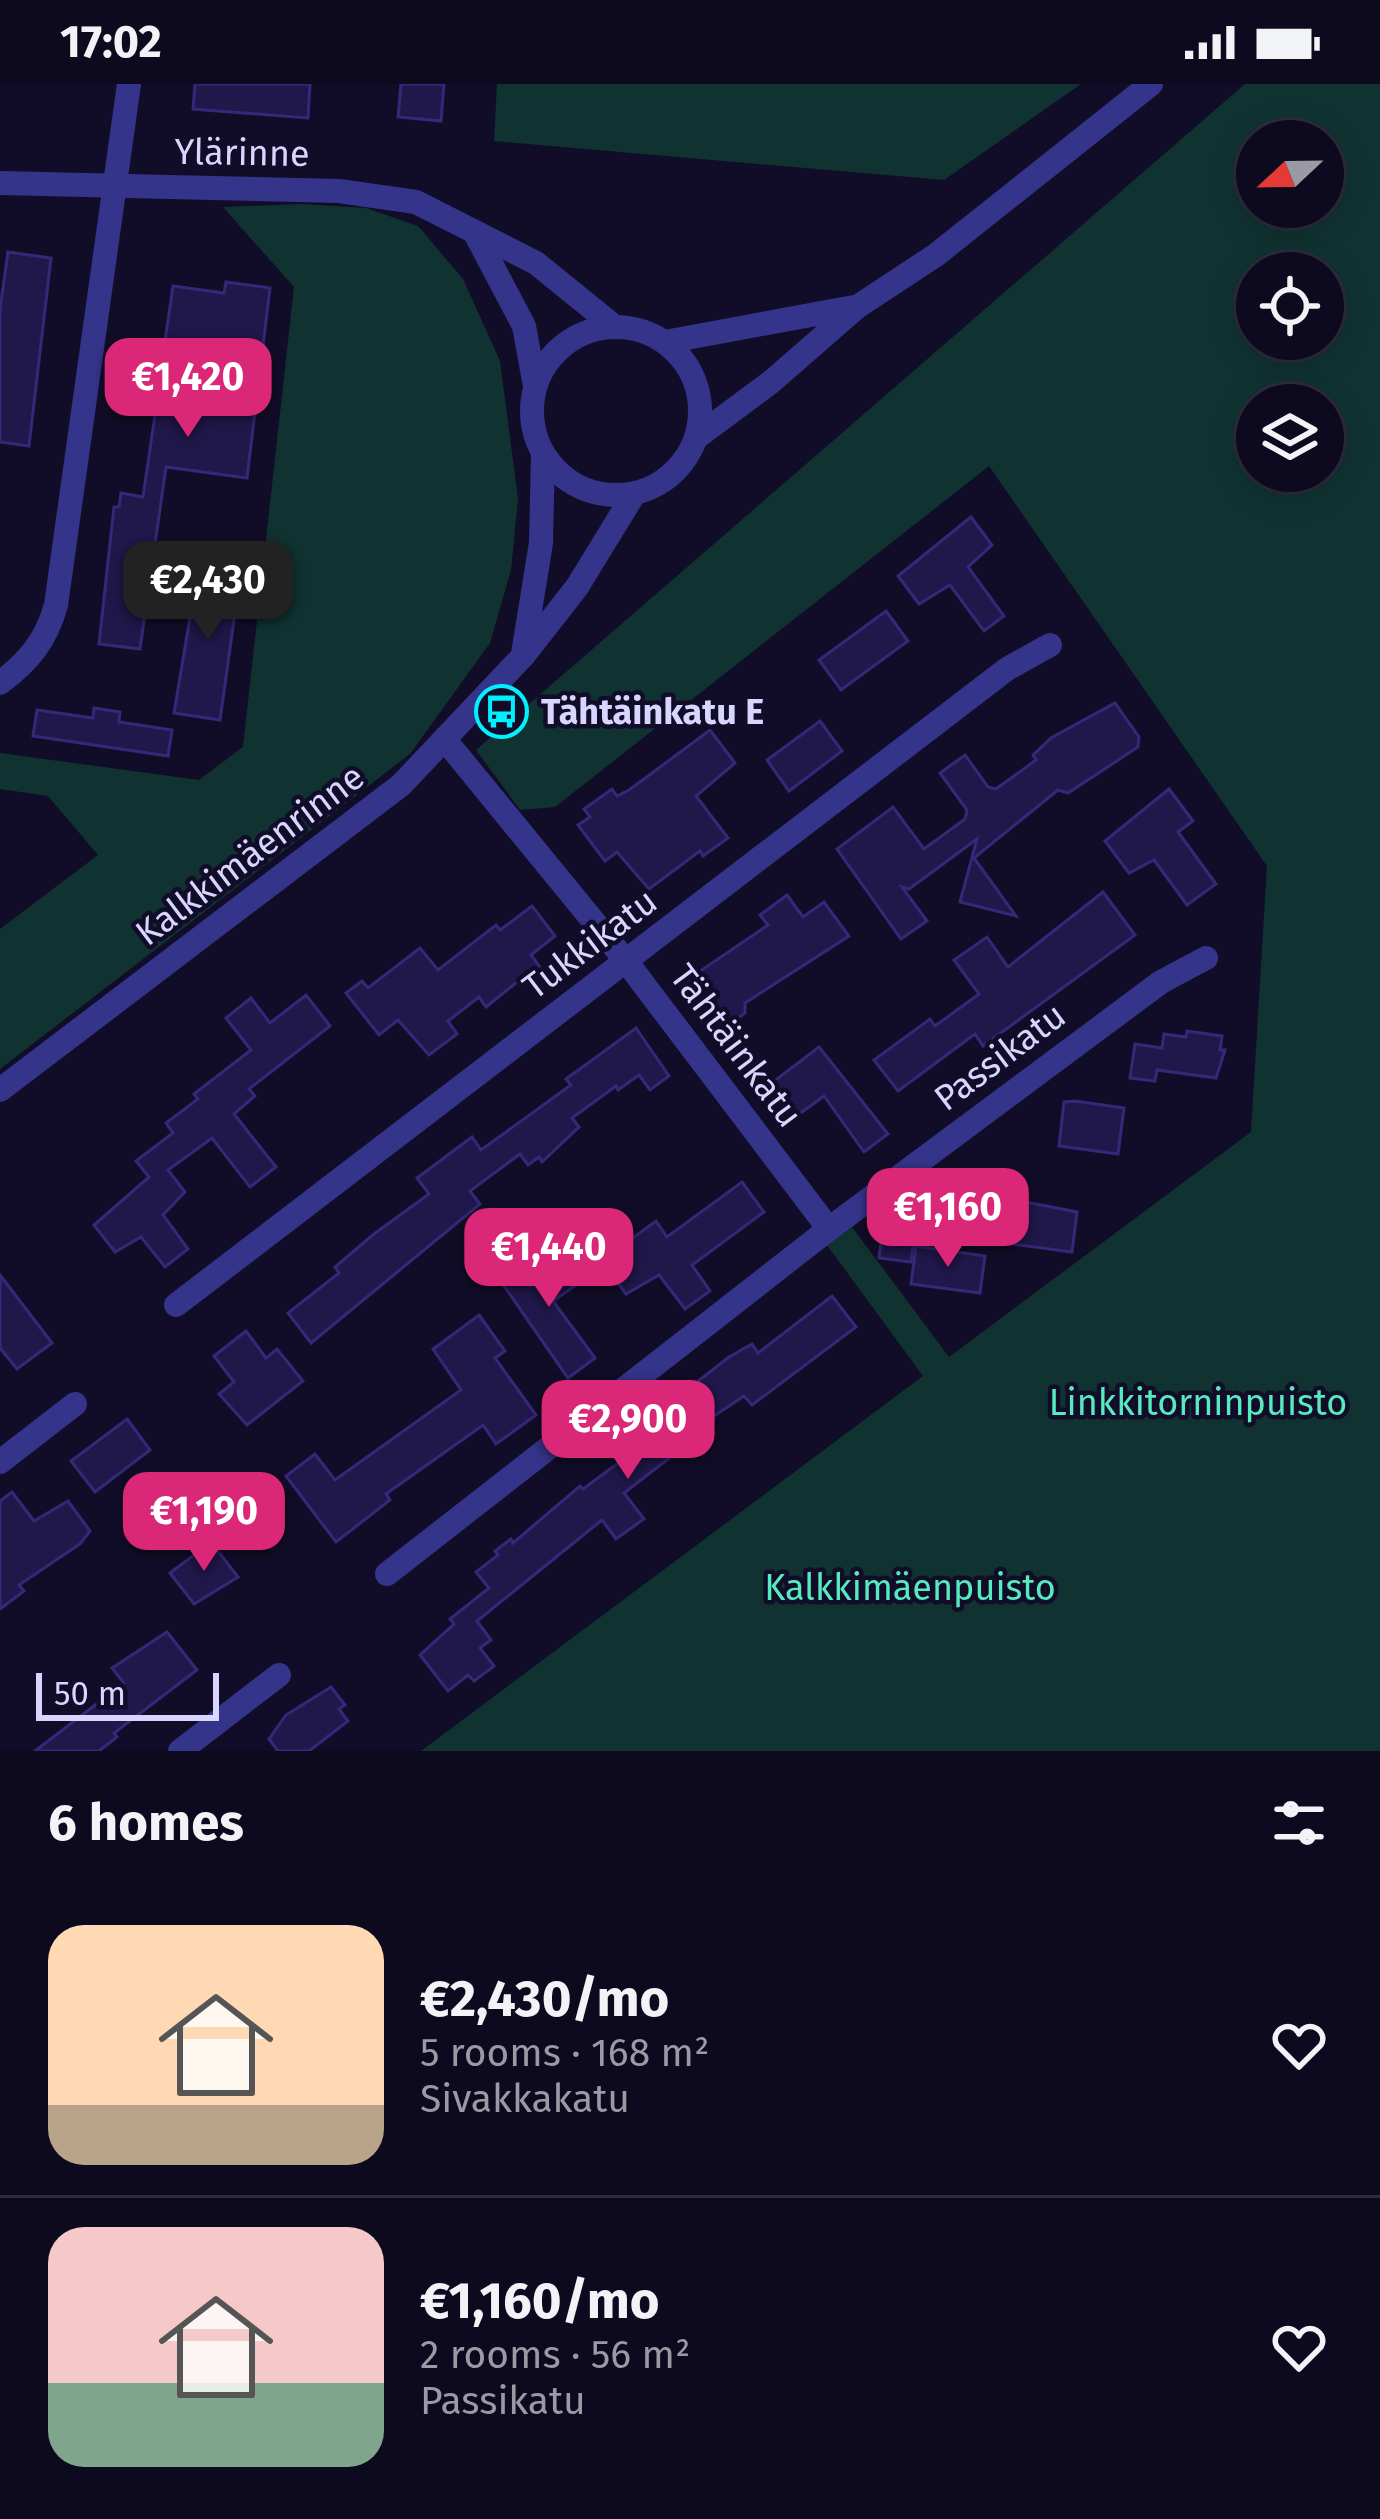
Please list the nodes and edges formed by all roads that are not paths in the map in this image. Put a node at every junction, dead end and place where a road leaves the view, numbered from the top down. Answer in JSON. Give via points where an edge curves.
{"nodes":[{"id":1,"x":129,"y":84,"type":"edge"},
{"id":2,"x":1150,"y":84,"type":"edge"},
{"id":3,"x":0,"y":183,"type":"edge"},
{"id":4,"x":115,"y":186,"type":"junction"},
{"id":5,"x":475,"y":232,"type":"junction"},
{"id":6,"x":857,"y":307,"type":"junction"},
{"id":7,"x":615,"y":326,"type":"junction"},
{"id":8,"x":665,"y":342,"type":"junction"},
{"id":9,"x":535,"y":386,"type":"junction"},
{"id":10,"x":697,"y":436,"type":"junction"},
{"id":11,"x":543,"y":454,"type":"junction"},
{"id":12,"x":634,"y":494,"type":"junction"},
{"id":13,"x":1050,"y":645,"type":"dead end"},
{"id":14,"x":523,"y":656,"type":"junction"},
{"id":15,"x":0,"y":683,"type":"edge"},
{"id":16,"x":446,"y":741,"type":"junction"},
{"id":17,"x":1206,"y":958,"type":"dead end"},
{"id":18,"x":626,"y":961,"type":"junction"},
{"id":19,"x":0,"y":1090,"type":"edge"},
{"id":20,"x":830,"y":1229,"type":"junction"},
{"id":21,"x":176,"y":1304,"type":"dead end"},
{"id":22,"x":75,"y":1404,"type":"dead end"},
{"id":23,"x":0,"y":1462,"type":"edge"},
{"id":24,"x":387,"y":1574,"type":"dead end"},
{"id":25,"x":279,"y":1675,"type":"dead end"},
{"id":26,"x":180,"y":1751,"type":"edge"}],
"edges":[{"from":1,"to":4,"type":"street"},
{"from":2,"to":6,"type":"street","via":[[936,255]]},
{"from":3,"to":4,"type":"street","name":"Ylärinne"},
{"from":4,"to":5,"type":"street","name":"Ylärinne","via":[[371,194],[416,202]]},
{"from":4,"to":15,"type":"street","via":[[56,605],[48,634]]},
{"from":5,"to":7,"type":"street","name":"Ylärinne","via":[[536,263]]},
{"from":5,"to":9,"type":"street","via":[[524,326]]},
{"from":6,"to":8,"type":"street"},
{"from":6,"to":10,"type":"street"},
{"from":7,"to":8,"type":"street"},
{"from":7,"to":9,"type":"street","via":[[566,343]]},
{"from":8,"to":10,"type":"street","via":[[696,384]]},
{"from":9,"to":11,"type":"street","via":[[532,421]]},
{"from":10,"to":12,"type":"street","via":[[666,479]]},
{"from":11,"to":12,"type":"street","via":[[582,489]]},
{"from":11,"to":14,"type":"street","via":[[541,543]]},
{"from":12,"to":14,"type":"street","name":"Kalkkimäenrinne"},
{"from":13,"to":18,"type":"street","name":"Tukkikatu"},
{"from":14,"to":16,"type":"street","name":"Kalkkimäenrinne"},
{"from":16,"to":18,"type":"street","name":"Tähtäinkatu"},
{"from":16,"to":19,"type":"street","name":"Kalkkimäenrinne","via":[[363,816]]},
{"from":17,"to":20,"type":"street","name":"Passikatu","via":[[1161,982]]},
{"from":18,"to":20,"type":"street","name":"Tähtäinkatu"},
{"from":18,"to":21,"type":"street","name":"Tukkikatu"},
{"from":20,"to":24,"type":"street","name":"Passikatu"},
{"from":22,"to":23,"type":"street"},
{"from":25,"to":26,"type":"street"}]}
